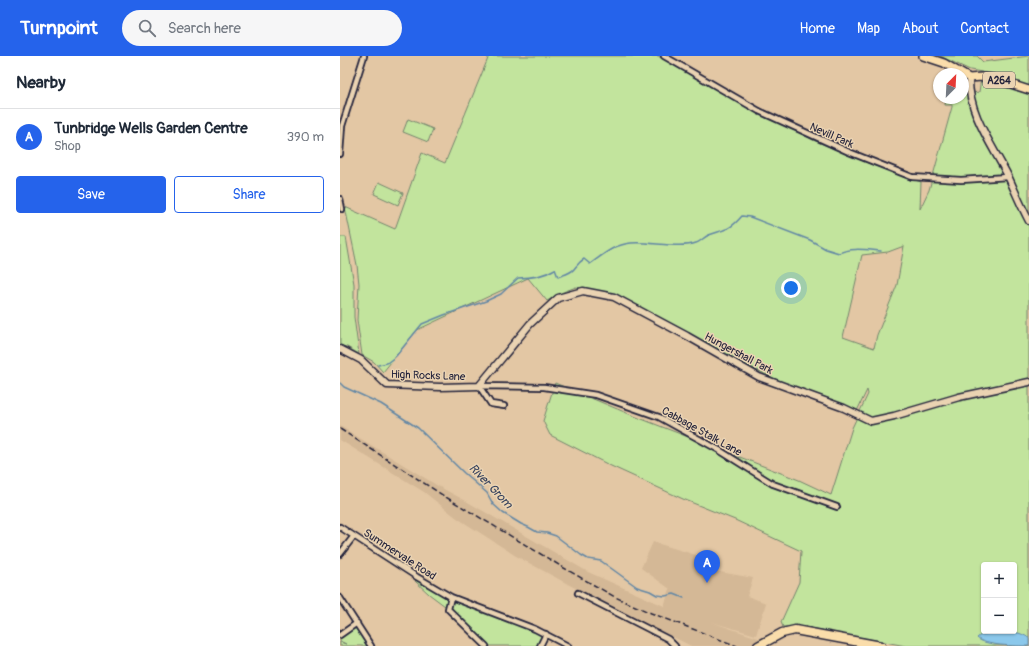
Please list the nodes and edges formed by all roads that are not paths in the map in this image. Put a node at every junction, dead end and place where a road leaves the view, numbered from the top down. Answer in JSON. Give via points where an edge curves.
{"nodes":[{"id":1,"x":364,"y":56,"type":"edge"},
{"id":2,"x":664,"y":56,"type":"edge"},
{"id":3,"x":923,"y":56,"type":"edge"},
{"id":4,"x":952,"y":68,"type":"edge"},
{"id":5,"x":969,"y":78,"type":"edge"},
{"id":6,"x":969,"y":88,"type":"edge"},
{"id":7,"x":1029,"y":90,"type":"edge"},
{"id":8,"x":340,"y":154,"type":"edge"},
{"id":9,"x":1008,"y":177,"type":"junction"},
{"id":10,"x":340,"y":199,"type":"edge"},
{"id":11,"x":342,"y":209,"type":"dead end"},
{"id":12,"x":1029,"y":221,"type":"edge"},
{"id":13,"x":340,"y":350,"type":"edge"},
{"id":14,"x":1029,"y":382,"type":"edge"},
{"id":15,"x":479,"y":386,"type":"junction"},
{"id":16,"x":504,"y":406,"type":"dead end"},
{"id":17,"x":838,"y":507,"type":"dead end"},
{"id":18,"x":340,"y":527,"type":"edge"},
{"id":19,"x":354,"y":536,"type":"junction"},
{"id":20,"x":340,"y":554,"type":"edge"},
{"id":21,"x":578,"y":593,"type":"dead end"},
{"id":22,"x":450,"y":596,"type":"junction"},
{"id":23,"x":340,"y":598,"type":"edge"},
{"id":24,"x":608,"y":607,"type":"junction"},
{"id":25,"x":605,"y":612,"type":"dead end"},
{"id":26,"x":357,"y":623,"type":"junction"},
{"id":27,"x":546,"y":634,"type":"junction"},
{"id":28,"x":340,"y":635,"type":"edge"},
{"id":29,"x":371,"y":646,"type":"edge"},
{"id":30,"x":486,"y":646,"type":"edge"},
{"id":31,"x":540,"y":646,"type":"edge"},
{"id":32,"x":568,"y":646,"type":"edge"},
{"id":33,"x":675,"y":646,"type":"edge"},
{"id":34,"x":758,"y":646,"type":"edge"},
{"id":35,"x":881,"y":646,"type":"edge"}],
"edges":[{"from":1,"to":8,"type":"street","via":[[342,126]]},
{"from":2,"to":9,"type":"street","name":"Nevill Park","via":[[759,111],[848,152],[912,177],[961,180]]},
{"from":3,"to":4,"type":"main road","number":"A264"},
{"from":5,"to":7,"type":"main road","number":"A264","via":[[992,78]]},
{"from":6,"to":9,"type":"street","via":[[972,103],[984,131]]},
{"from":9,"to":12,"type":"street"},
{"from":10,"to":11,"type":"street"},
{"from":13,"to":15,"type":"street","name":"High Rocks Lane","via":[[361,360],[387,385]]},
{"from":14,"to":15,"type":"street","name":"Hungershall Park","via":[[959,397],[871,421],[843,408],[759,378],[614,297],[583,291],[558,298],[530,324]]},
{"from":15,"to":16,"type":"street","via":[[491,404]]},
{"from":15,"to":17,"type":"street","name":"Cabbage Stalk Lane","via":[[544,387],[596,395],[659,417],[773,484]]},
{"from":18,"to":19,"type":"street","name":"Summervale Road"},
{"from":19,"to":20,"type":"street"},
{"from":19,"to":22,"type":"street","name":"Summervale Road"},
{"from":21,"to":24,"type":"street"},
{"from":22,"to":27,"type":"street","name":"Summervale Road"},
{"from":22,"to":30,"type":"street","via":[[448,609]]},
{"from":23,"to":26,"type":"street"},
{"from":24,"to":25,"type":"street"},
{"from":24,"to":33,"type":"street","via":[[668,639]]},
{"from":26,"to":28,"type":"street"},
{"from":26,"to":29,"type":"street"},
{"from":27,"to":31,"type":"street"},
{"from":27,"to":32,"type":"street","name":"Summervale Road"},
{"from":34,"to":35,"type":"highway","via":[[782,633],[795,630]]}]}
